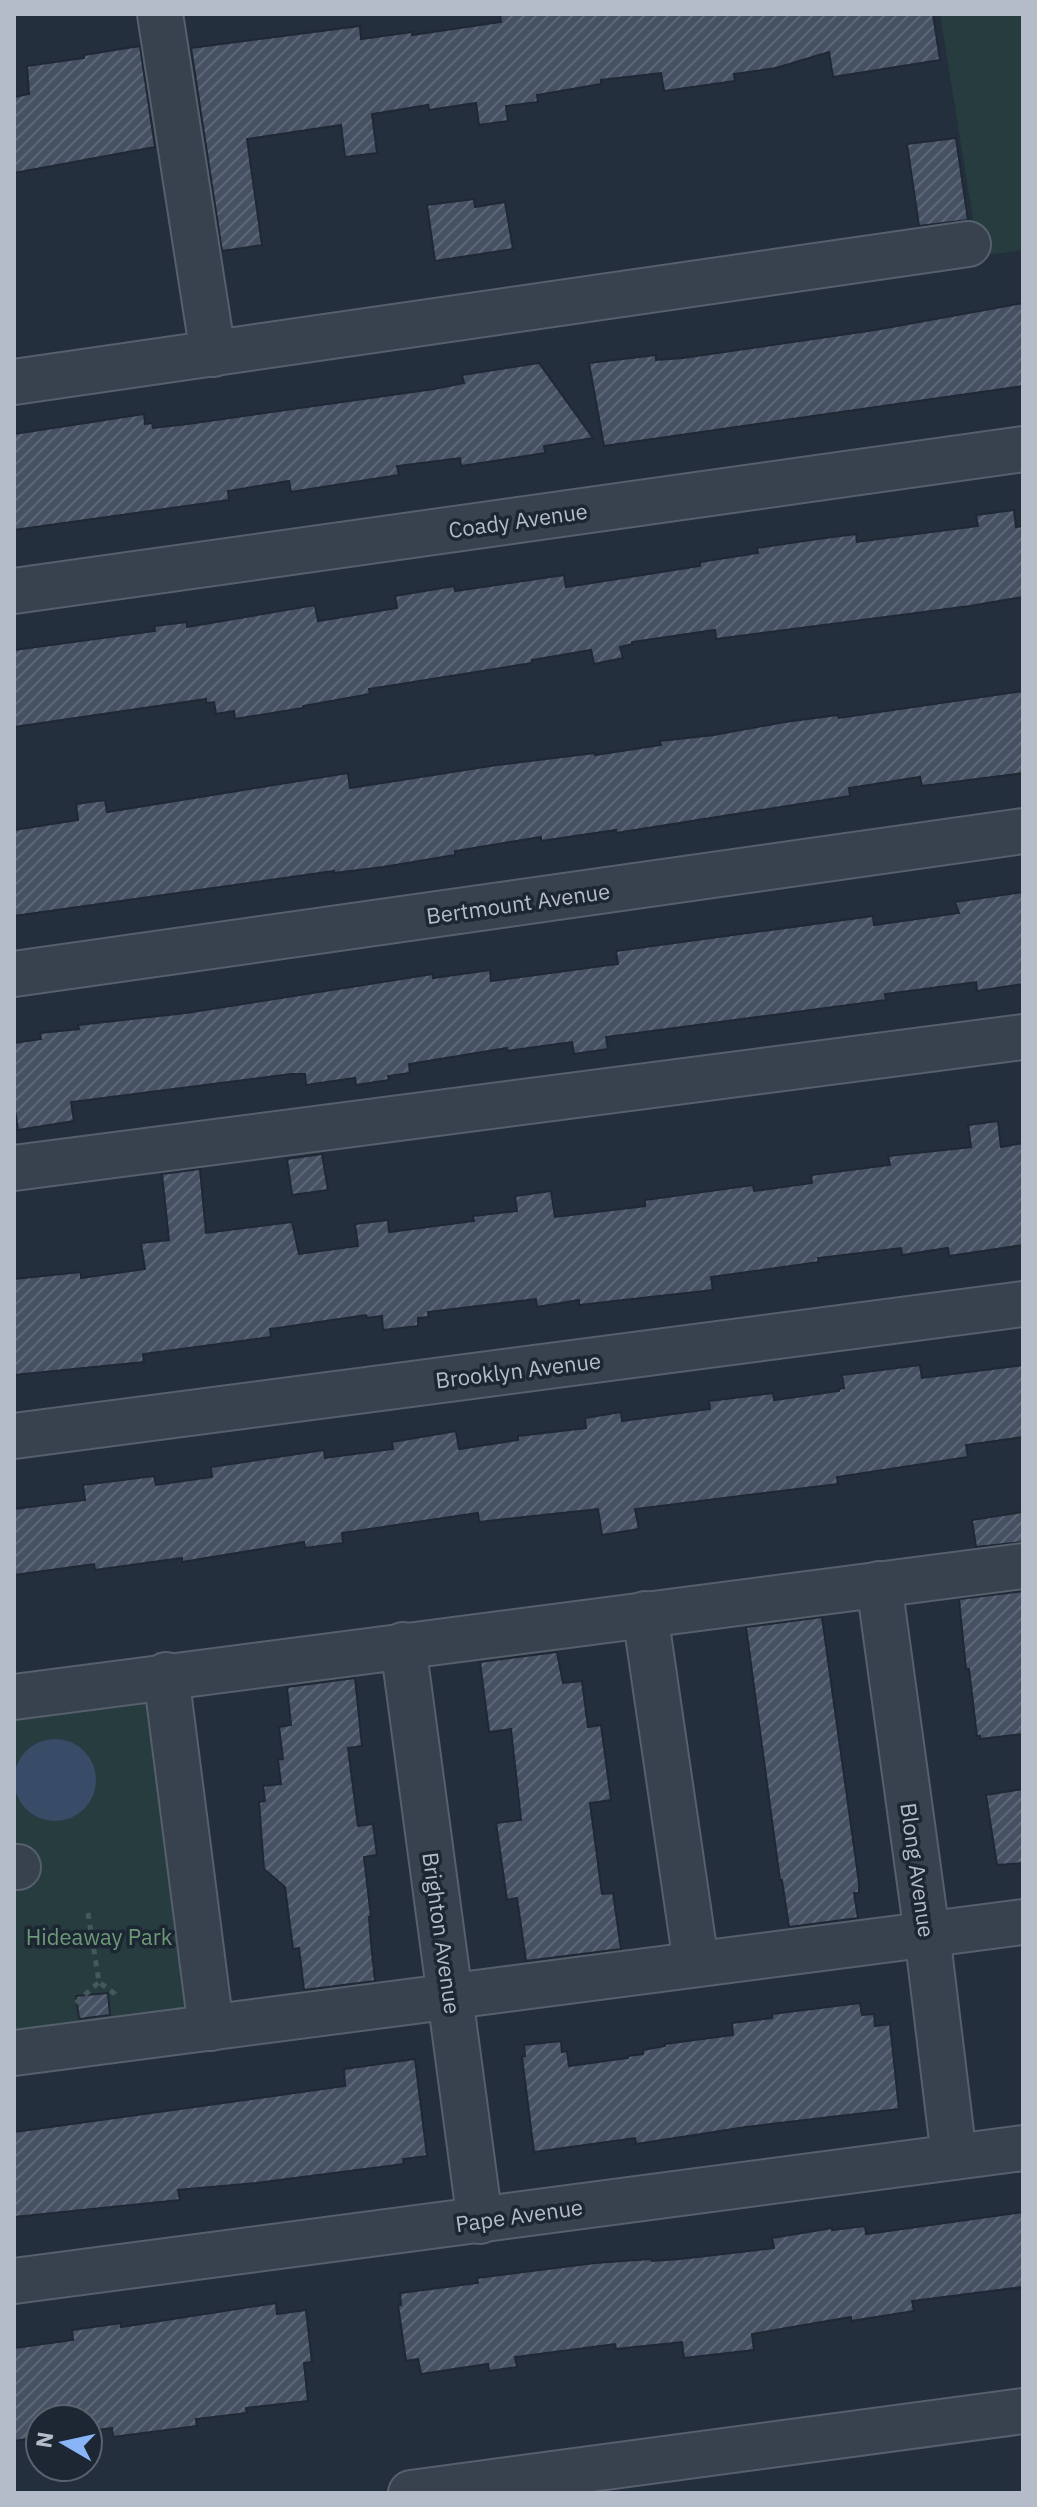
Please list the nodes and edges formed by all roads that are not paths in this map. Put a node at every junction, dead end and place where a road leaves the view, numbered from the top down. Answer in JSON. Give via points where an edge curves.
{"nodes":[{"id":1,"x":160,"y":14,"type":"edge"},
{"id":2,"x":968,"y":244,"type":"dead end"},
{"id":3,"x":213,"y":354,"type":"junction"},
{"id":4,"x":14,"y":382,"type":"edge"},
{"id":5,"x":1023,"y":449,"type":"edge"},
{"id":6,"x":14,"y":591,"type":"edge"},
{"id":7,"x":1023,"y":831,"type":"edge"},
{"id":8,"x":14,"y":974,"type":"edge"},
{"id":9,"x":1023,"y":1037,"type":"edge"},
{"id":10,"x":14,"y":1168,"type":"edge"},
{"id":11,"x":1023,"y":1304,"type":"edge"},
{"id":12,"x":14,"y":1436,"type":"edge"},
{"id":13,"x":1023,"y":1566,"type":"edge"},
{"id":14,"x":879,"y":1584,"type":"junction"},
{"id":15,"x":645,"y":1614,"type":"junction"},
{"id":16,"x":403,"y":1645,"type":"junction"},
{"id":17,"x":166,"y":1675,"type":"junction"},
{"id":18,"x":14,"y":1697,"type":"edge"},
{"id":19,"x":1023,"y":1922,"type":"edge"},
{"id":20,"x":927,"y":1934,"type":"junction"},
{"id":21,"x":696,"y":1963,"type":"junction"},
{"id":22,"x":450,"y":1995,"type":"junction"},
{"id":23,"x":211,"y":2028,"type":"junction"},
{"id":24,"x":14,"y":2053,"type":"edge"},
{"id":25,"x":1023,"y":2148,"type":"edge"},
{"id":26,"x":954,"y":2157,"type":"junction"},
{"id":27,"x":480,"y":2221,"type":"junction"},
{"id":28,"x":14,"y":2281,"type":"edge"},
{"id":29,"x":1023,"y":2411,"type":"edge"},
{"id":30,"x":411,"y":2493,"type":"edge"}],
"edges":[{"from":1,"to":3,"type":"street"},
{"from":2,"to":3,"type":"street"},
{"from":3,"to":4,"type":"street"},
{"from":5,"to":6,"type":"street","name":"Coady Avenue"},
{"from":7,"to":8,"type":"street","name":"Bertmount Avenue"},
{"from":9,"to":10,"type":"street"},
{"from":11,"to":12,"type":"street","name":"Brooklyn Avenue"},
{"from":13,"to":14,"type":"street"},
{"from":14,"to":15,"type":"street"},
{"from":14,"to":20,"type":"street","name":"Blong Avenue"},
{"from":15,"to":16,"type":"street"},
{"from":15,"to":21,"type":"street"},
{"from":16,"to":17,"type":"street"},
{"from":16,"to":22,"type":"street","name":"Brighton Avenue"},
{"from":17,"to":18,"type":"street"},
{"from":17,"to":23,"type":"street"},
{"from":19,"to":20,"type":"street"},
{"from":20,"to":21,"type":"street"},
{"from":20,"to":26,"type":"street","name":"Blong Avenue"},
{"from":21,"to":22,"type":"street"},
{"from":22,"to":23,"type":"street"},
{"from":22,"to":27,"type":"street","name":"Brighton Avenue"},
{"from":23,"to":24,"type":"street"},
{"from":25,"to":26,"type":"street","name":"Pape Avenue"},
{"from":26,"to":27,"type":"street","name":"Pape Avenue"},
{"from":27,"to":28,"type":"street","name":"Pape Avenue"},
{"from":29,"to":30,"type":"street"}]}
